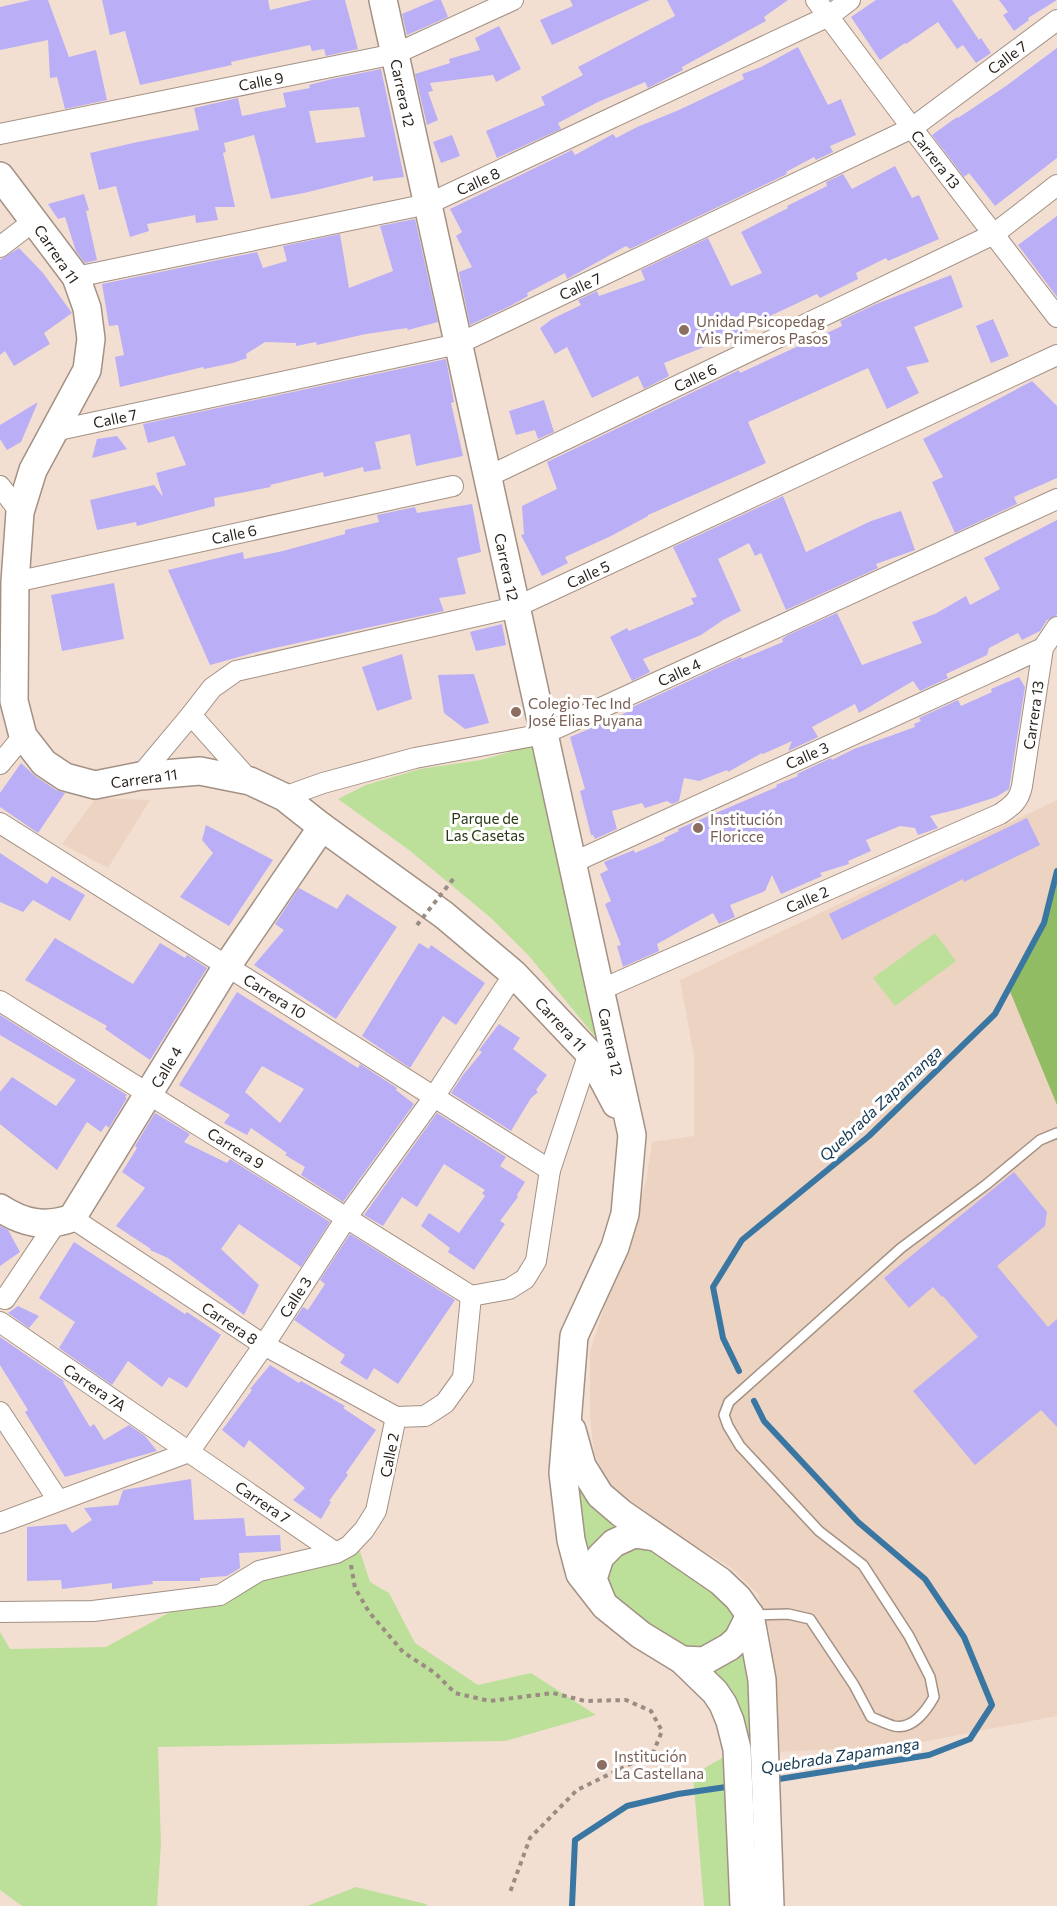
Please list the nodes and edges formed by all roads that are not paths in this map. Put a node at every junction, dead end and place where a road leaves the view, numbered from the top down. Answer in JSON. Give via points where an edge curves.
{"nodes":[{"id":1,"x":383,"y":0,"type":"edge"},
{"id":2,"x":513,"y":0,"type":"edge"},
{"id":3,"x":816,"y":0,"type":"edge"},
{"id":4,"x":850,"y":0,"type":"edge"},
{"id":5,"x":829,"y":16,"type":"junction"},
{"id":6,"x":1057,"y":20,"type":"edge"},
{"id":7,"x":395,"y":54,"type":"junction"},
{"id":8,"x":912,"y":128,"type":"junction"},
{"id":9,"x":0,"y":134,"type":"edge"},
{"id":10,"x":0,"y":176,"type":"edge"},
{"id":11,"x":1057,"y":185,"type":"edge"},
{"id":12,"x":428,"y":204,"type":"junction"},
{"id":13,"x":35,"y":220,"type":"junction"},
{"id":14,"x":993,"y":234,"type":"junction"},
{"id":15,"x":0,"y":247,"type":"edge"},
{"id":16,"x":76,"y":277,"type":"junction"},
{"id":17,"x":1057,"y":317,"type":"edge"},
{"id":18,"x":458,"y":344,"type":"junction"},
{"id":19,"x":1057,"y":355,"type":"edge"},
{"id":20,"x":54,"y":431,"type":"junction"},
{"id":21,"x":487,"y":477,"type":"junction"},
{"id":22,"x":0,"y":486,"type":"edge"},
{"id":23,"x":453,"y":486,"type":"dead end"},
{"id":24,"x":1057,"y":499,"type":"edge"},
{"id":25,"x":20,"y":512,"type":"junction"},
{"id":26,"x":15,"y":582,"type":"junction"},
{"id":27,"x":516,"y":607,"type":"junction"},
{"id":28,"x":1057,"y":627,"type":"edge"},
{"id":29,"x":1043,"y":648,"type":"junction"},
{"id":30,"x":192,"y":714,"type":"junction"},
{"id":31,"x":544,"y":734,"type":"junction"},
{"id":32,"x":23,"y":736,"type":"junction"},
{"id":33,"x":0,"y":764,"type":"edge"},
{"id":34,"x":140,"y":776,"type":"junction"},
{"id":35,"x":250,"y":781,"type":"junction"},
{"id":36,"x":284,"y":797,"type":"junction"},
{"id":37,"x":1013,"y":805,"type":"joint"},
{"id":38,"x":0,"y":823,"type":"edge"},
{"id":39,"x":322,"y":827,"type":"junction"},
{"id":40,"x":572,"y":863,"type":"junction"},
{"id":41,"x":227,"y":966,"type":"junction"},
{"id":42,"x":514,"y":974,"type":"junction"},
{"id":43,"x":600,"y":990,"type":"junction"},
{"id":44,"x":0,"y":1001,"type":"edge"},
{"id":45,"x":589,"y":1053,"type":"junction"},
{"id":46,"x":150,"y":1094,"type":"junction"},
{"id":47,"x":434,"y":1097,"type":"junction"},
{"id":48,"x":1057,"y":1133,"type":"edge"},
{"id":49,"x":632,"y":1135,"type":"junction"},
{"id":50,"x":550,"y":1170,"type":"junction"},
{"id":51,"x":0,"y":1208,"type":"edge"},
{"id":52,"x":347,"y":1217,"type":"junction"},
{"id":53,"x":64,"y":1221,"type":"junction"},
{"id":54,"x":471,"y":1296,"type":"junction"},
{"id":55,"x":4,"y":1299,"type":"dead end"},
{"id":56,"x":0,"y":1322,"type":"edge"},
{"id":57,"x":264,"y":1346,"type":"junction"},
{"id":58,"x":0,"y":1412,"type":"edge"},
{"id":59,"x":568,"y":1414,"type":"junction"},
{"id":60,"x":396,"y":1417,"type":"junction"},
{"id":61,"x":189,"y":1452,"type":"junction"},
{"id":62,"x":58,"y":1500,"type":"junction"},
{"id":63,"x":0,"y":1523,"type":"edge"},
{"id":64,"x":655,"y":1537,"type":"junction"},
{"id":65,"x":342,"y":1550,"type":"junction"},
{"id":66,"x":604,"y":1606,"type":"junction"},
{"id":67,"x":0,"y":1612,"type":"edge"},
{"id":68,"x":750,"y":1615,"type":"junction"},
{"id":69,"x":682,"y":1660,"type":"junction"},
{"id":70,"x":755,"y":1838,"type":"junction"},
{"id":71,"x":769,"y":1868,"type":"junction"},
{"id":72,"x":751,"y":1905,"type":"edge"},
{"id":73,"x":786,"y":1906,"type":"edge"}],
"edges":[{"from":1,"to":7,"type":"street","name":"Carrera 12"},
{"from":2,"to":7,"type":"street","name":"Calle 9"},
{"from":3,"to":5,"type":"street","name":"Carrera 13"},
{"from":4,"to":5,"type":"street","name":"Calle 8"},
{"from":5,"to":8,"type":"street","name":"Carrera 13"},
{"from":5,"to":12,"type":"street","name":"Calle 8"},
{"from":6,"to":8,"type":"street","name":"Calle 7"},
{"from":7,"to":9,"type":"street","name":"Calle 9"},
{"from":7,"to":12,"type":"street","name":"Carrera 12"},
{"from":8,"to":14,"type":"street","name":"Carrera 13"},
{"from":8,"to":18,"type":"street","name":"Calle 7"},
{"from":10,"to":13,"type":"street","name":"Carrera 11"},
{"from":11,"to":14,"type":"street","name":"Calle 6"},
{"from":12,"to":16,"type":"street","name":"Calle 8"},
{"from":12,"to":18,"type":"street","name":"Carrera 12"},
{"from":13,"to":15,"type":"street"},
{"from":13,"to":16,"type":"street","name":"Carrera 11"},
{"from":14,"to":17,"type":"street","name":"Carrera 13"},
{"from":14,"to":21,"type":"street","name":"Calle 6"},
{"from":16,"to":20,"type":"street","name":"Carrera 11","via":[[87,308],[91,339],[87,370]]},
{"from":18,"to":20,"type":"street","name":"Calle 7"},
{"from":18,"to":21,"type":"street","name":"Carrera 12"},
{"from":19,"to":27,"type":"street","name":"Calle 5"},
{"from":20,"to":25,"type":"street","name":"Carrera 11","via":[[33,470]]},
{"from":21,"to":27,"type":"street","name":"Carrera 12"},
{"from":22,"to":25,"type":"street"},
{"from":23,"to":26,"type":"street","name":"Calle 6"},
{"from":24,"to":31,"type":"street","name":"Calle 4"},
{"from":25,"to":26,"type":"street","name":"Carrera 11"},
{"from":26,"to":32,"type":"street","name":"Carrera 11","via":[[14,700]]},
{"from":27,"to":30,"type":"street","name":"Calle 5","via":[[236,671],[212,688]]},
{"from":27,"to":31,"type":"street","name":"Carrera 12"},
{"from":28,"to":29,"type":"street","name":"Carrera 13"},
{"from":29,"to":37,"type":"street","name":"Carrera 13","via":[[1022,786]]},
{"from":29,"to":40,"type":"street","name":"Calle 3"},
{"from":30,"to":34,"type":"street","name":"Calle 5"},
{"from":30,"to":35,"type":"street"},
{"from":31,"to":36,"type":"street","name":"Calle 4","via":[[416,758]]},
{"from":31,"to":40,"type":"street","name":"Carrera 12"},
{"from":32,"to":33,"type":"street"},
{"from":32,"to":34,"type":"street","name":"Carrera 11","via":[[44,764],[65,777],[95,785]]},
{"from":34,"to":35,"type":"street","name":"Carrera 11","via":[[200,771]]},
{"from":35,"to":36,"type":"street","name":"Carrera 11"},
{"from":36,"to":39,"type":"street","name":"Carrera 11"},
{"from":37,"to":43,"type":"street","name":"Calle 2"},
{"from":38,"to":41,"type":"street","name":"Carrera 10"},
{"from":39,"to":41,"type":"street","name":"Calle 4"},
{"from":39,"to":42,"type":"street","name":"Carrera 11","via":[[444,915]]},
{"from":40,"to":43,"type":"street","name":"Carrera 12"},
{"from":41,"to":46,"type":"street","name":"Calle 4"},
{"from":41,"to":47,"type":"street","name":"Carrera 10"},
{"from":42,"to":45,"type":"street","name":"Carrera 11"},
{"from":42,"to":47,"type":"street","name":"Calle 3"},
{"from":43,"to":49,"type":"street","name":"Carrera 12"},
{"from":44,"to":46,"type":"street","name":"Carrera 9"},
{"from":45,"to":49,"type":"street","name":"Carrera 11"},
{"from":45,"to":50,"type":"street"},
{"from":46,"to":52,"type":"street","name":"Carrera 9"},
{"from":46,"to":53,"type":"street","name":"Calle 4"},
{"from":47,"to":50,"type":"street","name":"Carrera 10"},
{"from":47,"to":52,"type":"street","name":"Calle 3"},
{"from":48,"to":68,"type":"lane","via":[[1040,1140],[901,1248],[729,1402],[724,1415],[740,1446],[819,1531],[863,1565],[909,1636],[930,1677],[934,1697],[926,1711],[911,1723],[896,1727],[871,1718],[854,1685],[810,1620],[788,1614]]},
{"from":49,"to":59,"type":"street","name":"Carrera 12","via":[[625,1214],[615,1247],[574,1336]]},
{"from":50,"to":54,"type":"street","via":[[536,1261],[525,1279],[509,1289]]},
{"from":51,"to":53,"type":"street","name":"Carrera 8","via":[[30,1222]]},
{"from":52,"to":54,"type":"street","name":"Carrera 9"},
{"from":52,"to":57,"type":"street","name":"Calle 3"},
{"from":53,"to":55,"type":"street","name":"Calle 4"},
{"from":53,"to":57,"type":"street","name":"Carrera 8"},
{"from":54,"to":60,"type":"street","name":"Calle 2","via":[[464,1378],[445,1403],[425,1416]]},
{"from":56,"to":61,"type":"street","name":"Carrera 7A"},
{"from":57,"to":60,"type":"street","name":"Carrera 8"},
{"from":57,"to":61,"type":"street","name":"Calle 3"},
{"from":58,"to":62,"type":"street"},
{"from":59,"to":64,"type":"street","via":[[582,1466],[600,1495]]},
{"from":59,"to":66,"type":"street","name":"Carrera 12","via":[[563,1473],[571,1540],[579,1574]]},
{"from":60,"to":65,"type":"street","name":"Calle 2","via":[[376,1510],[364,1530]]},
{"from":61,"to":62,"type":"street"},
{"from":61,"to":65,"type":"street","name":"Carrera 7"},
{"from":62,"to":63,"type":"street"},
{"from":64,"to":66,"type":"street","via":[[634,1534],[614,1543],[600,1557],[593,1579]]},
{"from":64,"to":68,"type":"street","via":[[720,1581]]},
{"from":65,"to":67,"type":"street","via":[[259,1571],[220,1595],[93,1611]]},
{"from":66,"to":69,"type":"street"},
{"from":68,"to":69,"type":"street","via":[[738,1639],[729,1647],[704,1661]]},
{"from":68,"to":70,"type":"street","via":[[762,1680],[763,1743]]},
{"from":69,"to":70,"type":"street","via":[[723,1704],[733,1729]]},
{"from":70,"to":71,"type":"street"},
{"from":70,"to":72,"type":"street"},
{"from":71,"to":72,"type":"street"},
{"from":71,"to":73,"type":"street"}]}
